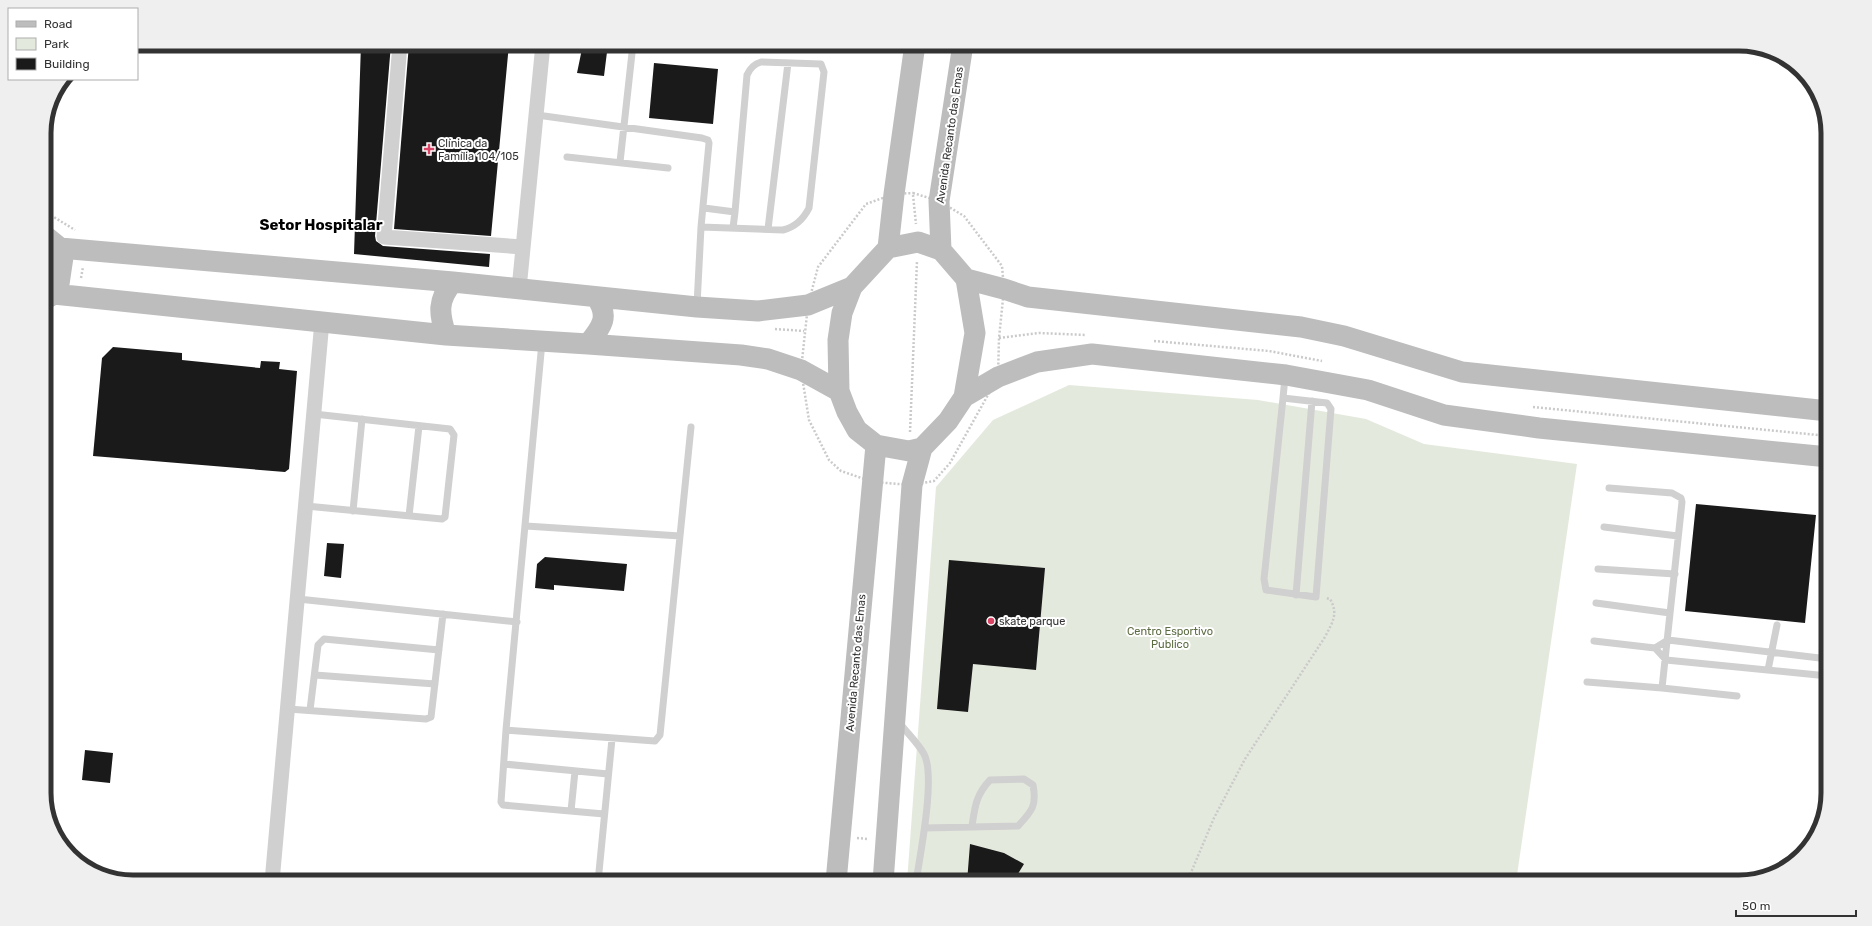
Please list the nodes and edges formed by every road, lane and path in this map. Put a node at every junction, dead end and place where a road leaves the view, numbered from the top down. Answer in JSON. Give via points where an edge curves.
{"nodes":[{"id":1,"x":399,"y":51,"type":"edge"},
{"id":2,"x":542,"y":51,"type":"edge"},
{"id":3,"x":632,"y":51,"type":"edge"},
{"id":4,"x":914,"y":51,"type":"edge"},
{"id":5,"x":962,"y":51,"type":"edge"},
{"id":6,"x":788,"y":63,"type":"junction"},
{"id":7,"x":537,"y":115,"type":"junction"},
{"id":8,"x":625,"y":127,"type":"junction"},
{"id":9,"x":567,"y":157,"type":"dead end"},
{"id":10,"x":620,"y":162,"type":"junction"},
{"id":11,"x":668,"y":168,"type":"dead end"},
{"id":12,"x":894,"y":194,"type":"junction"},
{"id":13,"x":939,"y":201,"type":"junction"},
{"id":14,"x":704,"y":208,"type":"junction"},
{"id":15,"x":735,"y":212,"type":"junction"},
{"id":16,"x":51,"y":216,"type":"edge"},
{"id":17,"x":701,"y":227,"type":"junction"},
{"id":18,"x":732,"y":228,"type":"junction"},
{"id":19,"x":768,"y":229,"type":"junction"},
{"id":20,"x":52,"y":242,"type":"edge"},
{"id":21,"x":918,"y":242,"type":"junction"},
{"id":22,"x":522,"y":247,"type":"junction"},
{"id":23,"x":888,"y":248,"type":"junction"},
{"id":24,"x":84,"y":250,"type":"junction"},
{"id":25,"x":941,"y":250,"type":"junction"},
{"id":26,"x":966,"y":279,"type":"junction"},
{"id":27,"x":453,"y":282,"type":"junction"},
{"id":28,"x":852,"y":287,"type":"junction"},
{"id":29,"x":519,"y":289,"type":"junction"},
{"id":30,"x":1004,"y":289,"type":"junction"},
{"id":31,"x":51,"y":294,"type":"edge"},
{"id":32,"x":51,"y":297,"type":"edge"},
{"id":33,"x":596,"y":297,"type":"junction"},
{"id":34,"x":808,"y":305,"type":"junction"},
{"id":35,"x":697,"y":307,"type":"junction"},
{"id":36,"x":322,"y":321,"type":"junction"},
{"id":37,"x":446,"y":335,"type":"junction"},
{"id":38,"x":1094,"y":336,"type":"dead end"},
{"id":39,"x":998,"y":338,"type":"junction"},
{"id":40,"x":1149,"y":340,"type":"dead end"},
{"id":41,"x":542,"y":341,"type":"junction"},
{"id":42,"x":588,"y":344,"type":"junction"},
{"id":43,"x":1323,"y":361,"type":"dead end"},
{"id":44,"x":801,"y":370,"type":"junction"},
{"id":45,"x":1286,"y":375,"type":"junction"},
{"id":46,"x":998,"y":377,"type":"junction"},
{"id":47,"x":839,"y":391,"type":"junction"},
{"id":48,"x":964,"y":397,"type":"junction"},
{"id":49,"x":1283,"y":398,"type":"junction"},
{"id":50,"x":1312,"y":401,"type":"junction"},
{"id":51,"x":1526,"y":406,"type":"dead end"},
{"id":52,"x":1821,"y":410,"type":"edge"},
{"id":53,"x":314,"y":414,"type":"junction"},
{"id":54,"x":362,"y":419,"type":"junction"},
{"id":55,"x":419,"y":426,"type":"junction"},
{"id":56,"x":691,"y":427,"type":"dead end"},
{"id":57,"x":1821,"y":435,"type":"edge"},
{"id":58,"x":876,"y":445,"type":"junction"},
{"id":59,"x":916,"y":449,"type":"junction"},
{"id":60,"x":1821,"y":456,"type":"edge"},
{"id":61,"x":874,"y":482,"type":"junction"},
{"id":62,"x":912,"y":485,"type":"junction"},
{"id":63,"x":1609,"y":488,"type":"dead end"},
{"id":64,"x":306,"y":506,"type":"junction"},
{"id":65,"x":353,"y":511,"type":"junction"},
{"id":66,"x":409,"y":516,"type":"junction"},
{"id":67,"x":526,"y":526,"type":"junction"},
{"id":68,"x":1604,"y":527,"type":"dead end"},
{"id":69,"x":680,"y":536,"type":"junction"},
{"id":70,"x":1678,"y":536,"type":"junction"},
{"id":71,"x":1598,"y":569,"type":"dead end"},
{"id":72,"x":1674,"y":574,"type":"junction"},
{"id":73,"x":1296,"y":595,"type":"junction"},
{"id":74,"x":1316,"y":597,"type":"junction"},
{"id":75,"x":298,"y":598,"type":"junction"},
{"id":76,"x":1596,"y":603,"type":"dead end"},
{"id":77,"x":1670,"y":613,"type":"junction"},
{"id":78,"x":443,"y":614,"type":"junction"},
{"id":79,"x":517,"y":622,"type":"junction"},
{"id":80,"x":1777,"y":625,"type":"dead end"},
{"id":81,"x":1668,"y":640,"type":"junction"},
{"id":82,"x":1594,"y":641,"type":"dead end"},
{"id":83,"x":1655,"y":648,"type":"junction"},
{"id":84,"x":439,"y":650,"type":"junction"},
{"id":85,"x":1772,"y":652,"type":"junction"},
{"id":86,"x":1821,"y":658,"type":"edge"},
{"id":87,"x":1666,"y":660,"type":"junction"},
{"id":88,"x":1768,"y":670,"type":"junction"},
{"id":89,"x":315,"y":675,"type":"junction"},
{"id":90,"x":1821,"y":675,"type":"edge"},
{"id":91,"x":1588,"y":682,"type":"dead end"},
{"id":92,"x":435,"y":684,"type":"junction"},
{"id":93,"x":1662,"y":688,"type":"junction"},
{"id":94,"x":1737,"y":696,"type":"dead end"},
{"id":95,"x":288,"y":709,"type":"junction"},
{"id":96,"x":310,"y":710,"type":"junction"},
{"id":97,"x":895,"y":718,"type":"junction"},
{"id":98,"x":506,"y":730,"type":"junction"},
{"id":99,"x":612,"y":739,"type":"junction"},
{"id":100,"x":504,"y":764,"type":"junction"},
{"id":101,"x":575,"y":771,"type":"junction"},
{"id":102,"x":608,"y":774,"type":"junction"},
{"id":103,"x":571,"y":811,"type":"junction"},
{"id":104,"x":604,"y":814,"type":"junction"},
{"id":105,"x":972,"y":826,"type":"junction"},
{"id":106,"x":924,"y":828,"type":"junction"},
{"id":107,"x":840,"y":836,"type":"junction"},
{"id":108,"x":886,"y":842,"type":"junction"},
{"id":109,"x":273,"y":875,"type":"edge"},
{"id":110,"x":599,"y":875,"type":"edge"},
{"id":111,"x":837,"y":875,"type":"edge"},
{"id":112,"x":884,"y":875,"type":"edge"},
{"id":113,"x":917,"y":875,"type":"edge"},
{"id":114,"x":1190,"y":875,"type":"edge"}],
"edges":[{"from":1,"to":22,"type":"street","via":[[384,237]]},
{"from":2,"to":7,"type":"street"},
{"from":3,"to":8,"type":"lane"},
{"from":4,"to":12,"type":"main road"},
{"from":5,"to":13,"type":"main road","name":"Avenida Recanto das Emas"},
{"from":6,"to":15,"type":"lane","via":[[757,63],[747,75]]},
{"from":6,"to":19,"type":"lane"},
{"from":6,"to":19,"type":"lane","via":[[819,63],[824,69],[809,208],[803,218],[793,226],[783,230]]},
{"from":7,"to":8,"type":"lane"},
{"from":7,"to":22,"type":"street"},
{"from":8,"to":10,"type":"lane"},
{"from":8,"to":14,"type":"lane","via":[[708,140]]},
{"from":9,"to":10,"type":"lane"},
{"from":10,"to":11,"type":"lane"},
{"from":12,"to":13,"type":"path","via":[[913,193]]},
{"from":12,"to":23,"type":"main road"},
{"from":12,"to":34,"type":"path","via":[[866,204],[818,267]]},
{"from":13,"to":25,"type":"main road","name":"Avenida Recanto das Emas"},
{"from":13,"to":30,"type":"path","via":[[964,216],[1002,266]]},
{"from":14,"to":15,"type":"lane"},
{"from":14,"to":17,"type":"lane"},
{"from":15,"to":18,"type":"lane"},
{"from":16,"to":24,"type":"path","via":[[74,229]]},
{"from":17,"to":18,"type":"lane"},
{"from":17,"to":35,"type":"lane"},
{"from":18,"to":19,"type":"lane"},
{"from":20,"to":24,"type":"main road"},
{"from":20,"to":31,"type":"main road","via":[[62,257],[59,284]]},
{"from":21,"to":23,"type":"main road"},
{"from":21,"to":25,"type":"main road"},
{"from":21,"to":59,"type":"path"},
{"from":22,"to":29,"type":"street"},
{"from":23,"to":28,"type":"main road"},
{"from":24,"to":27,"type":"main road"},
{"from":25,"to":26,"type":"main road"},
{"from":26,"to":30,"type":"main road"},
{"from":26,"to":48,"type":"main road","via":[[975,333]]},
{"from":27,"to":29,"type":"main road"},
{"from":27,"to":37,"type":"main road","via":[[441,301],[440,317]]},
{"from":28,"to":34,"type":"main road"},
{"from":28,"to":47,"type":"main road","via":[[842,313],[838,340]]},
{"from":29,"to":33,"type":"main road"},
{"from":30,"to":39,"type":"path"},
{"from":30,"to":52,"type":"main road","via":[[1028,297],[1301,327],[1344,336],[1462,372]]},
{"from":32,"to":36,"type":"main road"},
{"from":33,"to":35,"type":"main road"},
{"from":33,"to":42,"type":"main road","via":[[604,309],[604,316],[596,335]]},
{"from":34,"to":35,"type":"main road","via":[[758,311]]},
{"from":34,"to":44,"type":"path"},
{"from":36,"to":37,"type":"main road"},
{"from":36,"to":53,"type":"street"},
{"from":37,"to":41,"type":"main road"},
{"from":38,"to":39,"type":"path","via":[[1039,333]]},
{"from":39,"to":46,"type":"path"},
{"from":40,"to":43,"type":"path","via":[[1269,351]]},
{"from":41,"to":42,"type":"main road"},
{"from":41,"to":67,"type":"lane"},
{"from":42,"to":44,"type":"main road","via":[[741,356],[768,360]]},
{"from":44,"to":47,"type":"main road"},
{"from":44,"to":61,"type":"path","via":[[809,420],[829,460],[841,471]]},
{"from":45,"to":46,"type":"main road","via":[[1092,354],[1037,362]]},
{"from":45,"to":49,"type":"lane"},
{"from":45,"to":60,"type":"main road","via":[[1368,390],[1444,415],[1539,428]]},
{"from":46,"to":48,"type":"main road"},
{"from":46,"to":62,"type":"path","via":[[950,463],[934,481]]},
{"from":47,"to":58,"type":"main road","via":[[857,430]]},
{"from":48,"to":59,"type":"main road","via":[[948,421]]},
{"from":49,"to":50,"type":"lane"},
{"from":49,"to":73,"type":"lane","via":[[1264,585],[1266,590]]},
{"from":50,"to":73,"type":"lane"},
{"from":50,"to":74,"type":"lane","via":[[1327,403],[1331,409]]},
{"from":51,"to":57,"type":"path"},
{"from":53,"to":54,"type":"lane"},
{"from":53,"to":64,"type":"street"},
{"from":54,"to":55,"type":"lane"},
{"from":54,"to":65,"type":"lane"},
{"from":55,"to":66,"type":"lane"},
{"from":55,"to":66,"type":"lane","via":[[450,429],[454,435],[445,517],[442,520]]},
{"from":56,"to":69,"type":"lane"},
{"from":58,"to":59,"type":"main road"},
{"from":58,"to":61,"type":"main road","name":"Avenida Recanto das Emas"},
{"from":59,"to":62,"type":"main road"},
{"from":61,"to":62,"type":"path"},
{"from":61,"to":107,"type":"main road","name":"Avenida Recanto das Emas"},
{"from":62,"to":97,"type":"main road"},
{"from":63,"to":70,"type":"lane","via":[[1677,495],[1682,502]]},
{"from":64,"to":65,"type":"lane"},
{"from":64,"to":75,"type":"street"},
{"from":65,"to":66,"type":"lane"},
{"from":67,"to":69,"type":"lane"},
{"from":67,"to":79,"type":"lane"},
{"from":68,"to":70,"type":"lane"},
{"from":69,"to":99,"type":"lane","via":[[660,735],[655,741],[647,742]]},
{"from":70,"to":72,"type":"lane"},
{"from":71,"to":72,"type":"lane"},
{"from":72,"to":77,"type":"lane"},
{"from":73,"to":74,"type":"lane"},
{"from":74,"to":114,"type":"path","via":[[1330,599],[1335,607],[1325,637],[1245,759],[1214,818]]},
{"from":75,"to":78,"type":"lane"},
{"from":75,"to":95,"type":"street"},
{"from":76,"to":77,"type":"lane"},
{"from":77,"to":81,"type":"lane"},
{"from":78,"to":79,"type":"lane"},
{"from":78,"to":84,"type":"lane"},
{"from":79,"to":98,"type":"lane"},
{"from":80,"to":85,"type":"lane"},
{"from":81,"to":83,"type":"lane"},
{"from":81,"to":85,"type":"lane"},
{"from":81,"to":87,"type":"lane"},
{"from":82,"to":83,"type":"lane"},
{"from":83,"to":87,"type":"lane"},
{"from":84,"to":89,"type":"lane","via":[[324,640],[318,645]]},
{"from":84,"to":92,"type":"lane"},
{"from":85,"to":86,"type":"lane"},
{"from":85,"to":88,"type":"lane"},
{"from":87,"to":88,"type":"lane"},
{"from":87,"to":93,"type":"lane"},
{"from":88,"to":90,"type":"lane"},
{"from":89,"to":92,"type":"lane"},
{"from":89,"to":96,"type":"lane"},
{"from":91,"to":93,"type":"lane"},
{"from":92,"to":96,"type":"lane","via":[[431,717],[426,719]]},
{"from":93,"to":94,"type":"lane"},
{"from":95,"to":96,"type":"lane"},
{"from":95,"to":109,"type":"street"},
{"from":97,"to":106,"type":"lane","via":[[924,754],[928,783]]},
{"from":97,"to":108,"type":"main road"},
{"from":98,"to":99,"type":"lane"},
{"from":98,"to":100,"type":"lane"},
{"from":99,"to":102,"type":"lane"},
{"from":100,"to":101,"type":"lane"},
{"from":100,"to":103,"type":"lane","via":[[501,802],[503,805]]},
{"from":101,"to":102,"type":"lane"},
{"from":101,"to":103,"type":"lane"},
{"from":102,"to":104,"type":"lane"},
{"from":103,"to":104,"type":"lane"},
{"from":104,"to":110,"type":"lane"},
{"from":105,"to":105,"type":"lane","via":[[975,803],[981,790],[990,780],[1024,779],[1033,785],[1036,798],[1030,814],[1018,826]]},
{"from":105,"to":106,"type":"lane"},
{"from":106,"to":113,"type":"lane"},
{"from":107,"to":108,"type":"path"},
{"from":107,"to":111,"type":"main road","name":"Avenida Recanto das Emas"},
{"from":108,"to":112,"type":"main road"}]}
